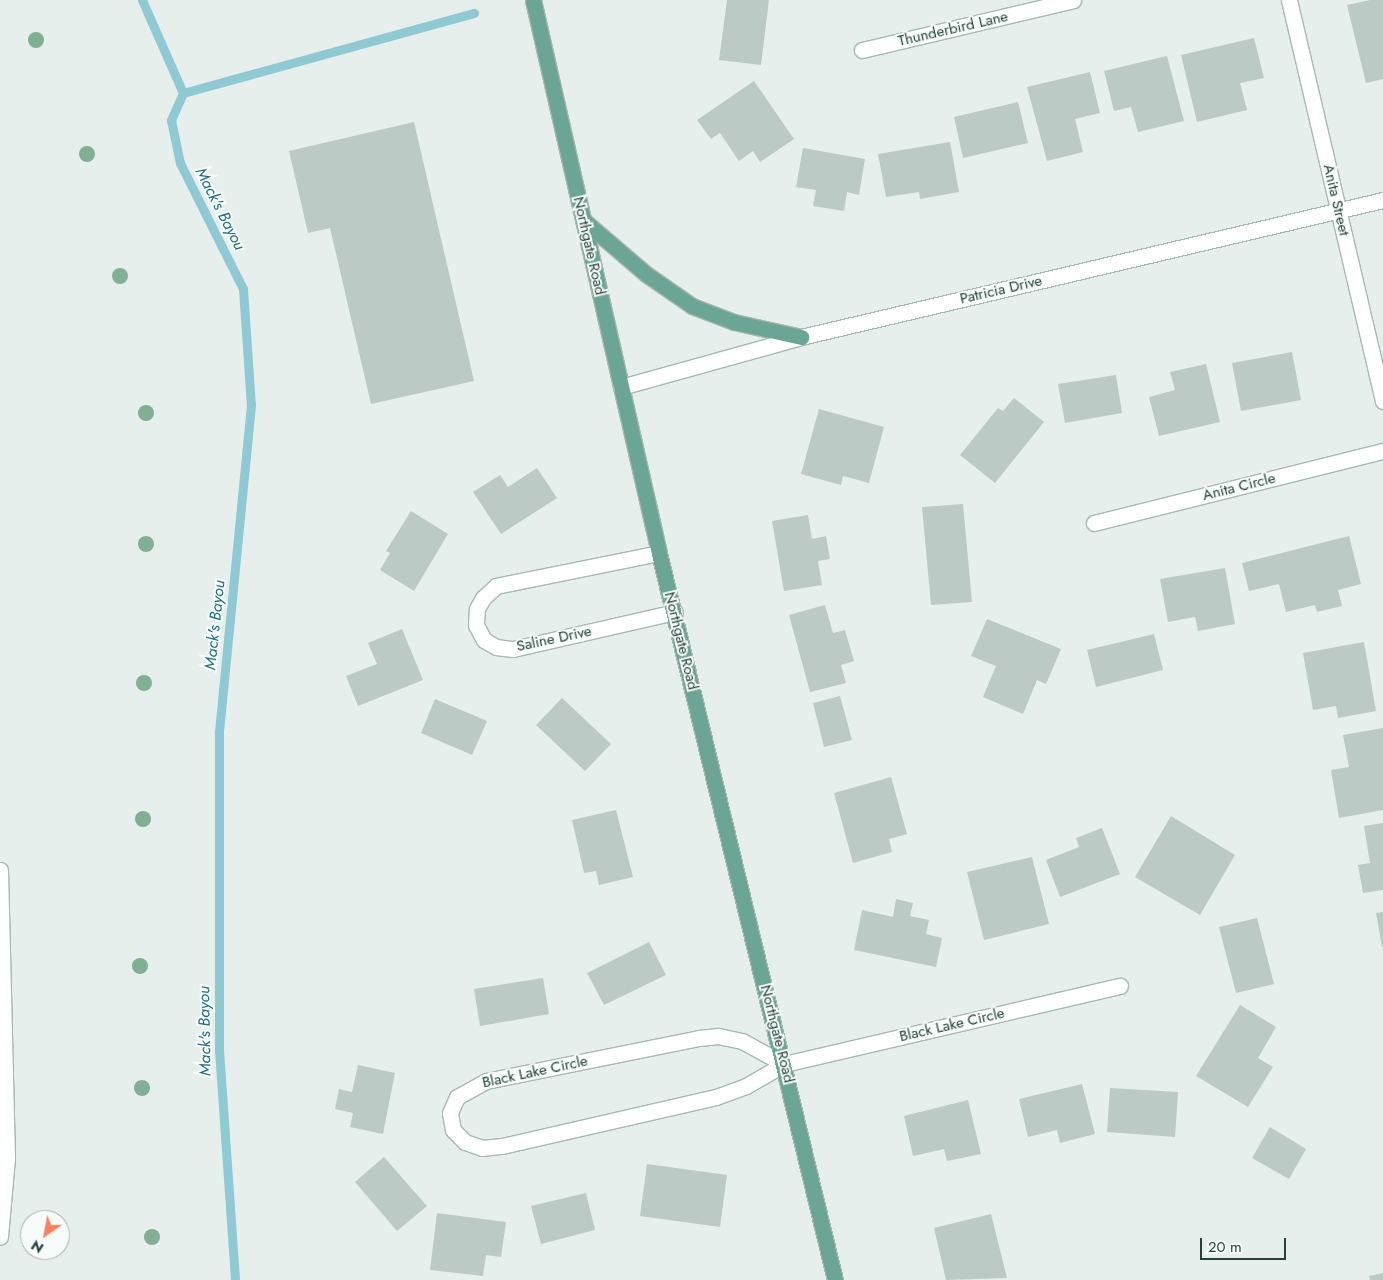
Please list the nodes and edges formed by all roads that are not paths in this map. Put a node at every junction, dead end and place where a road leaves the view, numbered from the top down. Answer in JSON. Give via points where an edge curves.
{"nodes":[{"id":1,"x":533,"y":0,"type":"edge"},
{"id":2,"x":1073,"y":0,"type":"edge"},
{"id":3,"x":1289,"y":0,"type":"edge"},
{"id":4,"x":862,"y":50,"type":"dead end"},
{"id":5,"x":1383,"y":200,"type":"edge"},
{"id":6,"x":1339,"y":211,"type":"junction"},
{"id":7,"x":583,"y":220,"type":"junction"},
{"id":8,"x":801,"y":337,"type":"junction"},
{"id":9,"x":620,"y":387,"type":"junction"},
{"id":10,"x":1383,"y":401,"type":"edge"},
{"id":11,"x":1383,"y":451,"type":"edge"},
{"id":12,"x":1094,"y":523,"type":"dead end"},
{"id":13,"x":660,"y":553,"type":"junction"},
{"id":14,"x":675,"y":612,"type":"junction"},
{"id":15,"x":0,"y":870,"type":"edge"},
{"id":16,"x":1,"y":965,"type":"edge"},
{"id":17,"x":1120,"y":986,"type":"dead end"},
{"id":18,"x":784,"y":1064,"type":"junction"},
{"id":19,"x":0,"y":1237,"type":"edge"},
{"id":20,"x":835,"y":1280,"type":"edge"}],
"edges":[{"from":1,"to":7,"type":"main road","name":"Northgate Road"},
{"from":2,"to":4,"type":"street","name":"Thunderbird Lane"},
{"from":3,"to":6,"type":"street","name":"Anita Street"},
{"from":5,"to":6,"type":"street","name":"Patricia Drive"},
{"from":6,"to":8,"type":"street","name":"Patricia Drive"},
{"from":6,"to":10,"type":"street","name":"Anita Street"},
{"from":7,"to":8,"type":"main road","via":[[646,274],[692,306],[734,322]]},
{"from":7,"to":9,"type":"main road","name":"Northgate Road"},
{"from":8,"to":9,"type":"street","name":"Patricia Drive"},
{"from":9,"to":13,"type":"main road","name":"Northgate Road"},
{"from":11,"to":12,"type":"street","name":"Anita Circle"},
{"from":13,"to":14,"type":"main road","name":"Northgate Road"},
{"from":13,"to":14,"type":"street","name":"Saline Drive","via":[[496,586],[477,609],[476,625],[484,640],[496,647],[513,649]]},
{"from":14,"to":18,"type":"main road","name":"Northgate Road"},
{"from":15,"to":16,"type":"street"},
{"from":16,"to":19,"type":"street","via":[[7,1158]]},
{"from":17,"to":18,"type":"street","name":"Black Lake Circle"},
{"from":18,"to":18,"type":"street","name":"Black Lake Circle","via":[[742,1041],[718,1036],[699,1038],[486,1080],[457,1097],[450,1113],[454,1130],[465,1142],[482,1148],[502,1146],[716,1097],[746,1086]]},
{"from":18,"to":20,"type":"main road","name":"Northgate Road"}]}
